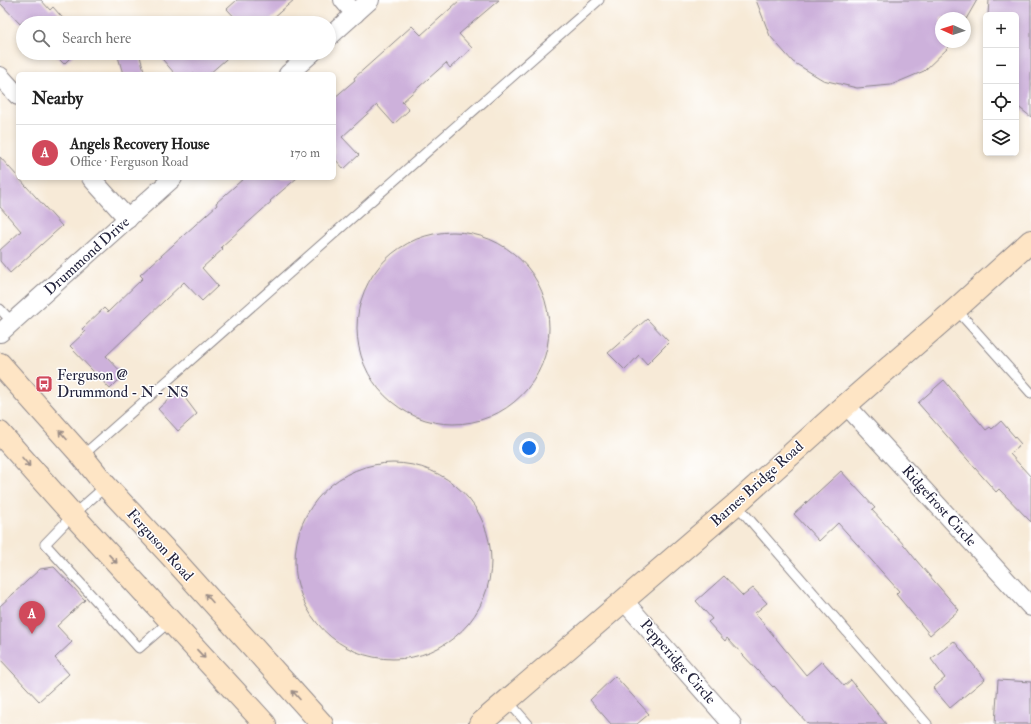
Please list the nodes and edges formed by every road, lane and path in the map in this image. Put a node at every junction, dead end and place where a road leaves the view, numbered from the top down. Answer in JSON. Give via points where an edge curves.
{"nodes":[{"id":1,"x":343,"y":0,"type":"edge"},
{"id":2,"x":370,"y":0,"type":"edge"},
{"id":3,"x":599,"y":0,"type":"edge"},
{"id":4,"x":355,"y":14,"type":"junction"},
{"id":5,"x":336,"y":31,"type":"edge"},
{"id":6,"x":304,"y":60,"type":"edge"},
{"id":7,"x":290,"y":72,"type":"edge"},
{"id":8,"x":0,"y":76,"type":"edge"},
{"id":9,"x":16,"y":94,"type":"edge"},
{"id":10,"x":93,"y":180,"type":"edge"},
{"id":11,"x":171,"y":180,"type":"edge"},
{"id":12,"x":128,"y":219,"type":"junction"},
{"id":13,"x":1031,"y":241,"type":"edge"},
{"id":14,"x":0,"y":309,"type":"edge"},
{"id":15,"x":956,"y":309,"type":"junction"},
{"id":16,"x":6,"y":327,"type":"edge"},
{"id":17,"x":0,"y":364,"type":"edge"},
{"id":18,"x":1031,"y":393,"type":"edge"},
{"id":19,"x":846,"y":405,"type":"junction"},
{"id":20,"x":0,"y":433,"type":"edge"},
{"id":21,"x":82,"y":456,"type":"junction"},
{"id":22,"x":106,"y":486,"type":"junction"},
{"id":23,"x":736,"y":504,"type":"junction"},
{"id":24,"x":73,"y":516,"type":"junction"},
{"id":25,"x":624,"y":601,"type":"junction"},
{"id":26,"x":1031,"y":607,"type":"edge"},
{"id":27,"x":170,"y":621,"type":"junction"},
{"id":28,"x":507,"y":700,"type":"junction"},
{"id":29,"x":265,"y":724,"type":"edge"},
{"id":30,"x":322,"y":724,"type":"edge"},
{"id":31,"x":480,"y":724,"type":"edge"},
{"id":32,"x":528,"y":724,"type":"edge"},
{"id":33,"x":732,"y":724,"type":"edge"},
{"id":34,"x":927,"y":724,"type":"edge"}],
"edges":[{"from":1,"to":4,"type":"street"},
{"from":2,"to":4,"type":"street"},
{"from":3,"to":21,"type":"lane"},
{"from":4,"to":5,"type":"street"},
{"from":6,"to":7,"type":"street"},
{"from":8,"to":9,"type":"street"},
{"from":10,"to":12,"type":"street"},
{"from":11,"to":12,"type":"street","name":"Drummond Drive"},
{"from":12,"to":16,"type":"street","name":"Drummond Drive"},
{"from":13,"to":15,"type":"main road","name":"Barnes Bridge Road"},
{"from":14,"to":16,"type":"lane"},
{"from":15,"to":18,"type":"lane"},
{"from":15,"to":19,"type":"main road","name":"Barnes Bridge Road"},
{"from":21,"to":17,"type":"main road","name":"Ferguson Road","one_way":true},
{"from":19,"to":23,"type":"main road","name":"Barnes Bridge Road"},
{"from":19,"to":26,"type":"street","name":"Ridgefrost Circle"},
{"from":20,"to":24,"type":"main road","one_way":true},
{"from":21,"to":22,"type":"main road","name":"Ferguson Road"},
{"from":22,"to":24,"type":"lane"},
{"from":30,"to":22,"type":"main road","name":"Ferguson Road","one_way":true},
{"from":23,"to":25,"type":"main road","name":"Barnes Bridge Road"},
{"from":23,"to":34,"type":"lane"},
{"from":24,"to":27,"type":"main road","one_way":true},
{"from":24,"to":27,"type":"lane","via":[[45,544],[139,648]]},
{"from":25,"to":28,"type":"main road","name":"Barnes Bridge Road"},
{"from":25,"to":33,"type":"street","name":"Pepperidge Circle"},
{"from":27,"to":29,"type":"main road","one_way":true},
{"from":28,"to":31,"type":"main road","name":"Barnes Bridge Road"},
{"from":28,"to":32,"type":"lane"}]}
